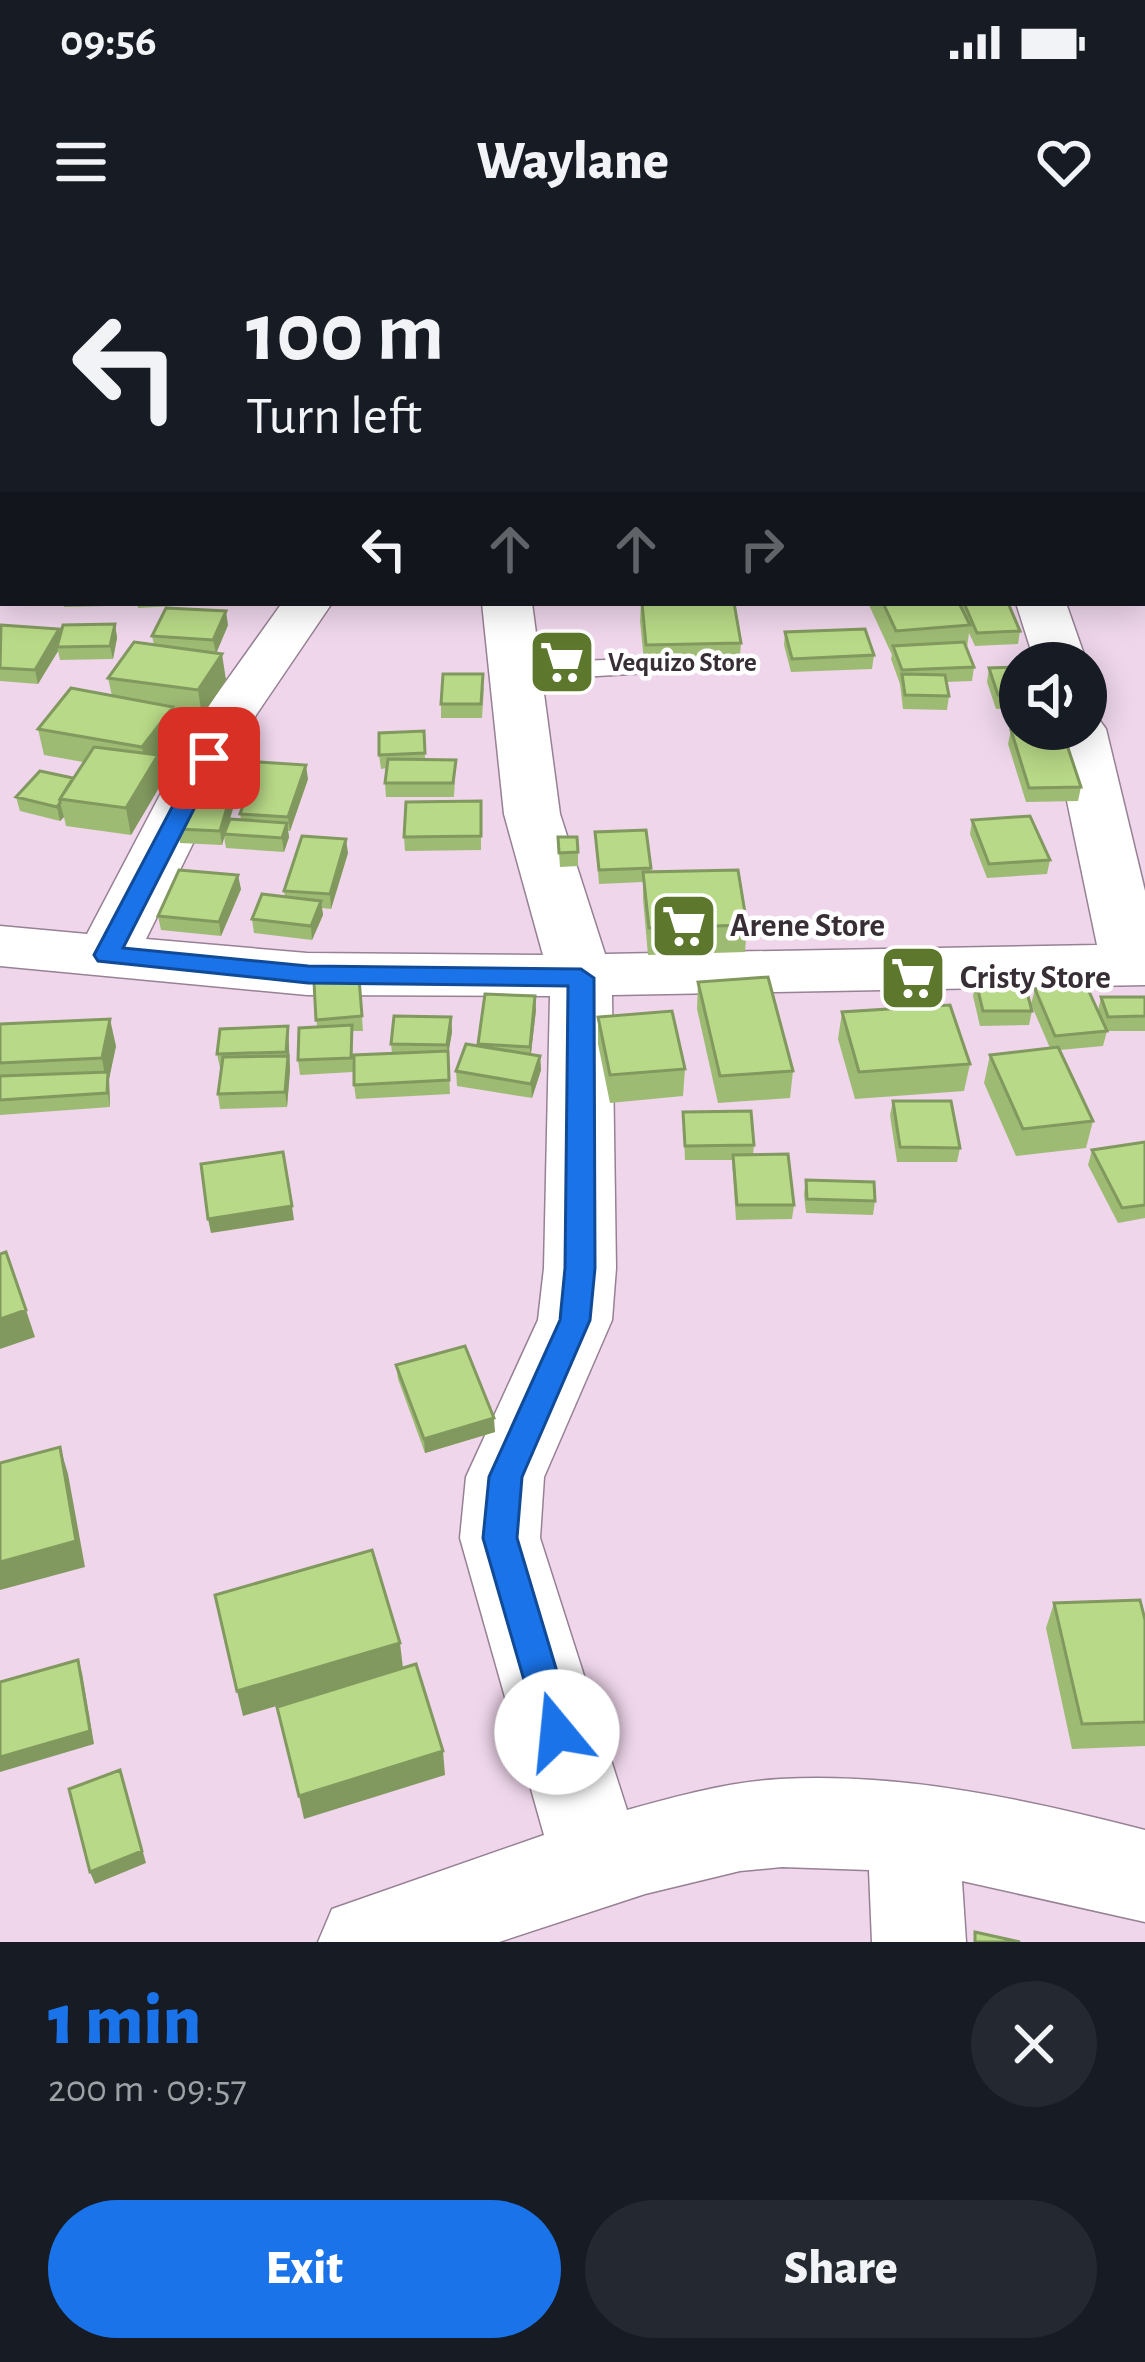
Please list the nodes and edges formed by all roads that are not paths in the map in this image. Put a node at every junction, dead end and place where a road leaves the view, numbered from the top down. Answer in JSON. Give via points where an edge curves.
{"nodes":[{"id":1,"x":305,"y":606,"type":"edge"},
{"id":2,"x":507,"y":606,"type":"edge"},
{"id":3,"x":1042,"y":606,"type":"edge"},
{"id":4,"x":1054,"y":642,"type":"edge"},
{"id":5,"x":637,"y":667,"type":"dead end"},
{"id":6,"x":515,"y":672,"type":"junction"},
{"id":7,"x":1084,"y":750,"type":"edge"},
{"id":8,"x":0,"y":946,"type":"edge"},
{"id":9,"x":107,"y":955,"type":"junction"},
{"id":10,"x":1138,"y":965,"type":"edge"},
{"id":11,"x":581,"y":978,"type":"junction"},
{"id":12,"x":913,"y":1831,"type":"junction"},
{"id":13,"x":598,"y":1864,"type":"junction"},
{"id":14,"x":1145,"y":1876,"type":"edge"},
{"id":15,"x":365,"y":1942,"type":"edge"},
{"id":16,"x":919,"y":1942,"type":"edge"}],
"edges":[{"from":1,"to":9,"type":"street","via":[[230,715]]},
{"from":2,"to":6,"type":"street"},
{"from":3,"to":4,"type":"street"},
{"from":5,"to":6,"type":"lane"},
{"from":6,"to":11,"type":"street","via":[[532,814]]},
{"from":7,"to":10,"type":"street"},
{"from":8,"to":9,"type":"street"},
{"from":9,"to":11,"type":"street","via":[[308,974]]},
{"from":10,"to":11,"type":"street"},
{"from":11,"to":13,"type":"street","via":[[575,1320],[506,1477],[500,1538]]},
{"from":12,"to":13,"type":"street","via":[[743,1826]]},
{"from":12,"to":14,"type":"street"},
{"from":12,"to":16,"type":"street"},
{"from":13,"to":15,"type":"street"}]}
